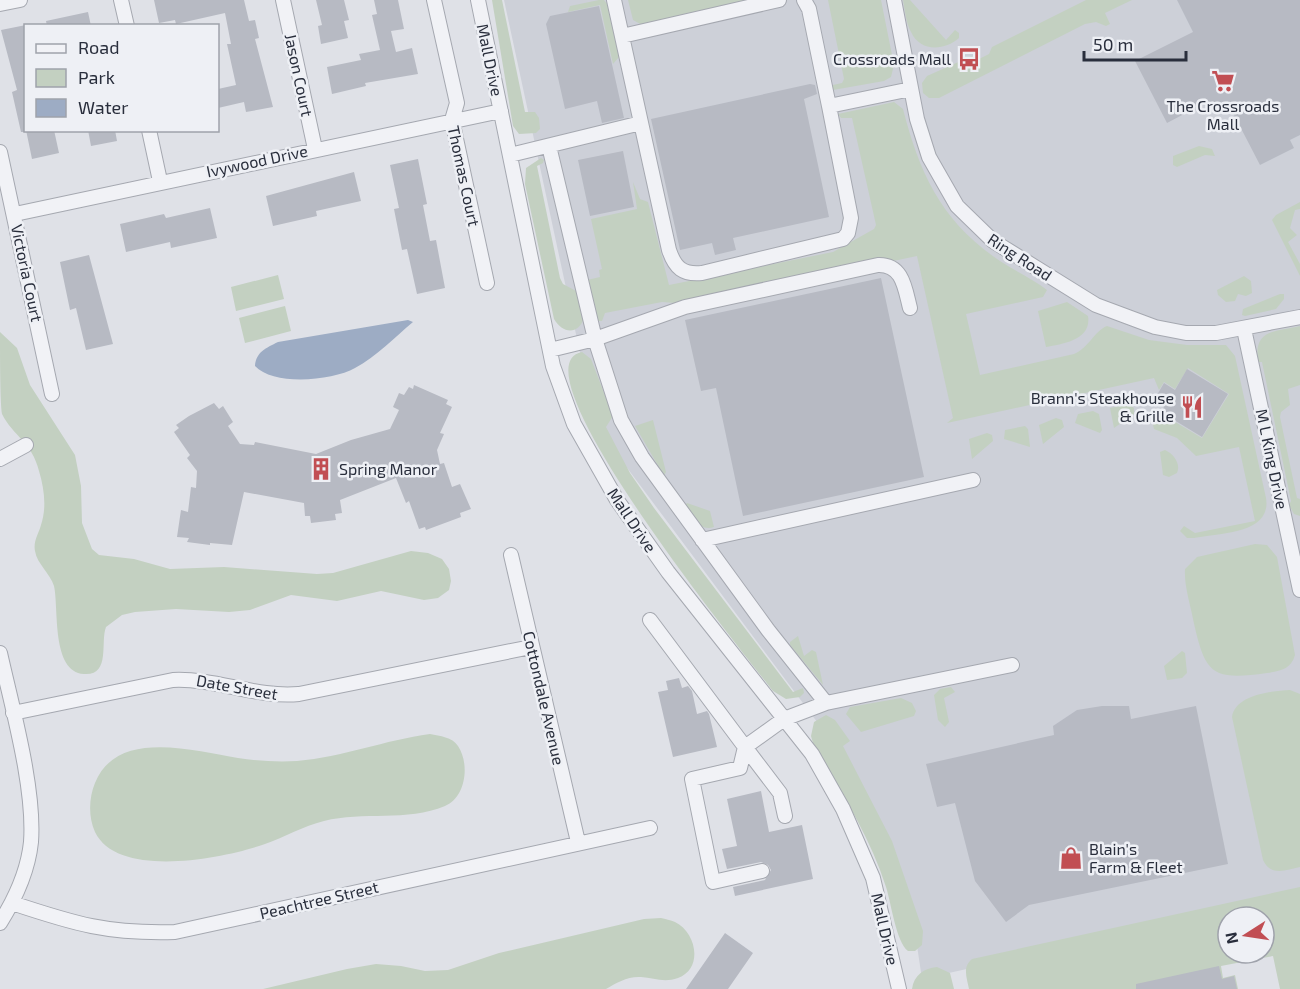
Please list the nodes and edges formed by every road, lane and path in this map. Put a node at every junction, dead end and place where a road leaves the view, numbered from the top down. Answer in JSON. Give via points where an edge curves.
{"nodes":[{"id":1,"x":20,"y":0,"type":"edge"},
{"id":2,"x":121,"y":0,"type":"edge"},
{"id":3,"x":283,"y":0,"type":"edge"},
{"id":4,"x":434,"y":0,"type":"edge"},
{"id":5,"x":478,"y":0,"type":"edge"},
{"id":6,"x":614,"y":0,"type":"edge"},
{"id":7,"x":779,"y":0,"type":"edge"},
{"id":8,"x":804,"y":0,"type":"edge"},
{"id":9,"x":894,"y":0,"type":"edge"},
{"id":10,"x":0,"y":4,"type":"edge"},
{"id":11,"x":127,"y":24,"type":"edge"},
{"id":12,"x":622,"y":36,"type":"junction"},
{"id":13,"x":911,"y":89,"type":"junction"},
{"id":14,"x":829,"y":106,"type":"junction"},
{"id":15,"x":501,"y":111,"type":"junction"},
{"id":16,"x":452,"y":120,"type":"junction"},
{"id":17,"x":641,"y":123,"type":"junction"},
{"id":18,"x":149,"y":132,"type":"edge"},
{"id":19,"x":549,"y":146,"type":"junction"},
{"id":20,"x":315,"y":149,"type":"junction"},
{"id":21,"x":0,"y":152,"type":"edge"},
{"id":22,"x":510,"y":155,"type":"junction"},
{"id":23,"x":160,"y":181,"type":"junction"},
{"id":24,"x":15,"y":214,"type":"junction"},
{"id":25,"x":487,"y":283,"type":"dead end"},
{"id":26,"x":909,"y":308,"type":"dead end"},
{"id":27,"x":1300,"y":317,"type":"edge"},
{"id":28,"x":1244,"y":329,"type":"junction"},
{"id":29,"x":595,"y":339,"type":"junction"},
{"id":30,"x":550,"y":350,"type":"junction"},
{"id":31,"x":52,"y":394,"type":"dead end"},
{"id":32,"x":26,"y":445,"type":"dead end"},
{"id":33,"x":0,"y":459,"type":"edge"},
{"id":34,"x":973,"y":480,"type":"dead end"},
{"id":35,"x":702,"y":540,"type":"junction"},
{"id":36,"x":511,"y":555,"type":"dead end"},
{"id":37,"x":1300,"y":590,"type":"edge"},
{"id":38,"x":650,"y":620,"type":"dead end"},
{"id":39,"x":531,"y":647,"type":"junction"},
{"id":40,"x":0,"y":653,"type":"edge"},
{"id":41,"x":1012,"y":665,"type":"dead end"},
{"id":42,"x":826,"y":703,"type":"junction"},
{"id":43,"x":13,"y":713,"type":"junction"},
{"id":44,"x":784,"y":719,"type":"junction"},
{"id":45,"x":745,"y":747,"type":"junction"},
{"id":46,"x":785,"y":816,"type":"dead end"},
{"id":47,"x":650,"y":828,"type":"dead end"},
{"id":48,"x":578,"y":842,"type":"junction"},
{"id":49,"x":762,"y":871,"type":"dead end"},
{"id":50,"x":12,"y":903,"type":"junction"},
{"id":51,"x":0,"y":923,"type":"edge"},
{"id":52,"x":899,"y":989,"type":"edge"}],
"edges":[{"from":1,"to":10,"type":"street"},
{"from":2,"to":11,"type":"street"},
{"from":3,"to":20,"type":"street","name":"Jason Court"},
{"from":4,"to":16,"type":"street","name":"Thomas Court","via":[[457,103]]},
{"from":5,"to":15,"type":"street","name":"Mall Drive"},
{"from":6,"to":12,"type":"street"},
{"from":7,"to":12,"type":"street"},
{"from":8,"to":14,"type":"street"},
{"from":9,"to":13,"type":"street","name":"Ring Road"},
{"from":12,"to":17,"type":"street"},
{"from":13,"to":14,"type":"street"},
{"from":13,"to":28,"type":"street","name":"Ring Road","via":[[925,148],[944,186],[964,215],[1003,248],[1096,305],[1140,322],[1186,333]]},
{"from":14,"to":17,"type":"street","via":[[851,218],[848,233],[837,242],[702,273],[684,273],[672,260]]},
{"from":15,"to":16,"type":"street","name":"Ivywood Drive"},
{"from":15,"to":22,"type":"street","name":"Mall Drive"},
{"from":16,"to":20,"type":"street","name":"Ivywood Drive"},
{"from":16,"to":25,"type":"street","name":"Thomas Court"},
{"from":17,"to":19,"type":"street"},
{"from":18,"to":23,"type":"street"},
{"from":19,"to":22,"type":"street"},
{"from":19,"to":29,"type":"street"},
{"from":20,"to":23,"type":"street","name":"Ivywood Drive"},
{"from":21,"to":24,"type":"street","name":"Victoria Court"},
{"from":22,"to":30,"type":"street","name":"Mall Drive"},
{"from":23,"to":24,"type":"street","name":"Ivywood Drive"},
{"from":24,"to":31,"type":"street","name":"Victoria Court"},
{"from":26,"to":29,"type":"street","via":[[897,271],[878,265],[685,307]]},
{"from":27,"to":28,"type":"street","name":"Ring Road"},
{"from":28,"to":37,"type":"street","name":"M L King Drive"},
{"from":29,"to":30,"type":"street"},
{"from":29,"to":35,"type":"street","via":[[629,437]]},
{"from":30,"to":44,"type":"street","name":"Mall Drive","via":[[574,424],[617,500],[668,573]]},
{"from":32,"to":33,"type":"street"},
{"from":34,"to":35,"type":"street"},
{"from":35,"to":42,"type":"street"},
{"from":36,"to":39,"type":"street","name":"Cottondale Avenue"},
{"from":38,"to":45,"type":"street"},
{"from":39,"to":43,"type":"street","name":"Date Street","via":[[299,694],[278,696],[195,679],[173,680]]},
{"from":39,"to":48,"type":"street","name":"Cottondale Avenue"},
{"from":40,"to":43,"type":"street"},
{"from":41,"to":42,"type":"street"},
{"from":42,"to":44,"type":"street"},
{"from":43,"to":50,"type":"street","via":[[32,810],[31,844]]},
{"from":44,"to":45,"type":"street"},
{"from":44,"to":52,"type":"street","name":"Mall Drive","via":[[812,754],[843,809],[873,878]]},
{"from":45,"to":46,"type":"street","via":[[780,794]]},
{"from":45,"to":49,"type":"street","via":[[740,768],[692,779],[713,882]]},
{"from":47,"to":48,"type":"street","name":"Peachtree Street"},
{"from":48,"to":50,"type":"street","name":"Peachtree Street","via":[[175,932],[98,929]]},
{"from":50,"to":51,"type":"street"}]}
